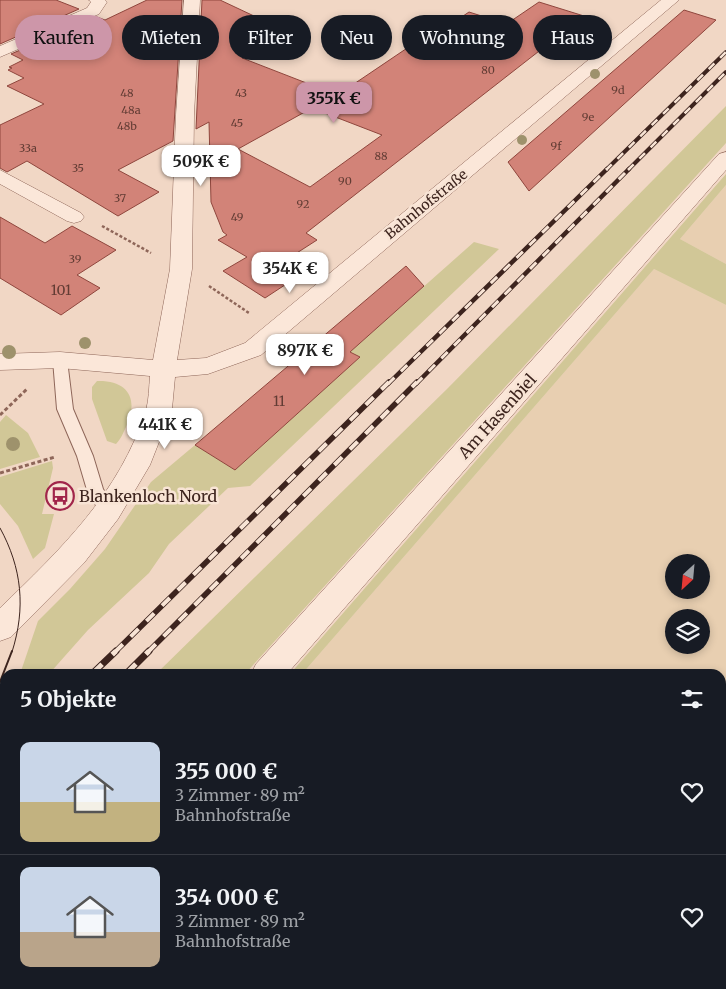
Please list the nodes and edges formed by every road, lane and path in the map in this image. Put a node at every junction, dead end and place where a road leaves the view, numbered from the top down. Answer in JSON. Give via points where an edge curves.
{"nodes":[{"id":1,"x":97,"y":0,"type":"edge"},
{"id":2,"x":192,"y":0,"type":"edge"},
{"id":3,"x":671,"y":0,"type":"edge"},
{"id":4,"x":0,"y":52,"type":"edge"},
{"id":5,"x":726,"y":158,"type":"edge"},
{"id":6,"x":0,"y":176,"type":"edge"},
{"id":7,"x":74,"y":217,"type":"joint"},
{"id":8,"x":181,"y":270,"type":"junction"},
{"id":9,"x":276,"y":331,"type":"junction"},
{"id":10,"x":60,"y":360,"type":"junction"},
{"id":11,"x":0,"y":362,"type":"edge"},
{"id":12,"x":163,"y":369,"type":"junction"},
{"id":13,"x":82,"y":449,"type":"junction"},
{"id":14,"x":0,"y":473,"type":"edge"},
{"id":15,"x":101,"y":500,"type":"junction"},
{"id":16,"x":0,"y":628,"type":"edge"},
{"id":17,"x":271,"y":669,"type":"edge"}],
"edges":[{"from":1,"to":4,"type":"street","via":[[99,2],[93,10]]},
{"from":2,"to":8,"type":"street"},
{"from":3,"to":9,"type":"street","name":"Bahnhofstraße"},
{"from":5,"to":17,"type":"street","name":"Am Hasenbiel"},
{"from":6,"to":7,"type":"street"},
{"from":7,"to":8,"type":"path","via":[[83,216]]},
{"from":8,"to":9,"type":"path"},
{"from":8,"to":12,"type":"street"},
{"from":9,"to":12,"type":"street","name":"Bahnhofstraße","via":[[253,349],[208,366]]},
{"from":10,"to":11,"type":"street","name":"Bahnhofstraße"},
{"from":10,"to":12,"type":"street","name":"Bahnhofstraße"},
{"from":10,"to":13,"type":"lane","via":[[65,409]]},
{"from":12,"to":15,"type":"street","via":[[159,410],[137,465]]},
{"from":13,"to":14,"type":"path"},
{"from":13,"to":15,"type":"lane"},
{"from":15,"to":16,"type":"street","via":[[74,554]]}]}
